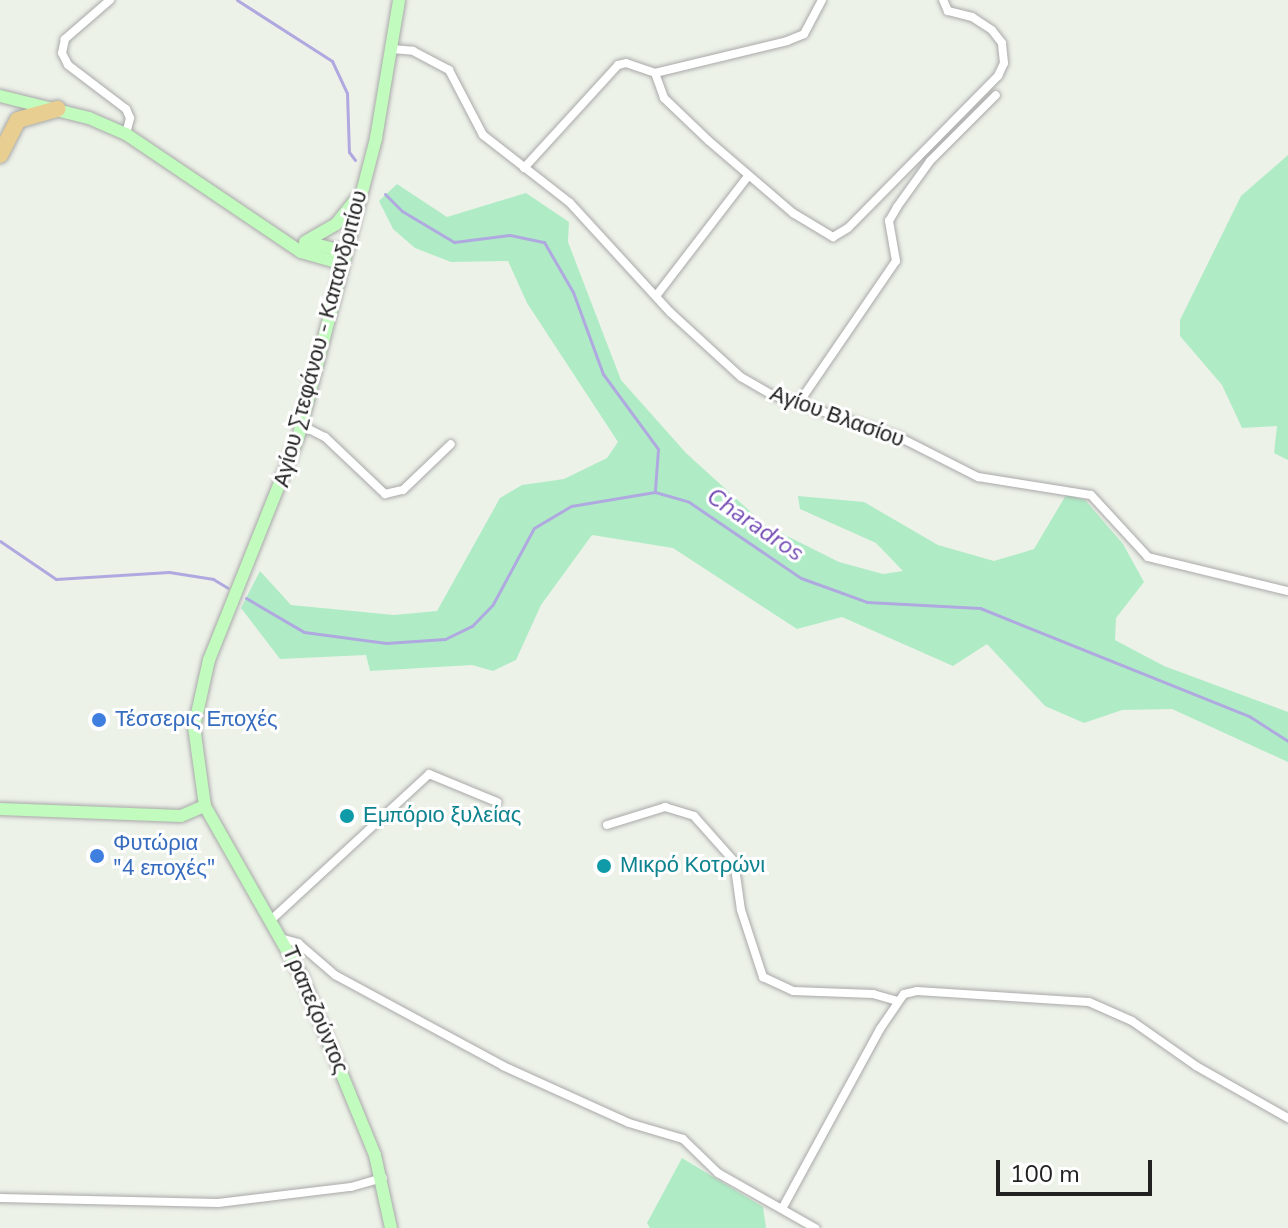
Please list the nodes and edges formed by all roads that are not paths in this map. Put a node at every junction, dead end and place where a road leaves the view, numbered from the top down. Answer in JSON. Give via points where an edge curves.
{"nodes":[{"id":1,"x":110,"y":0,"type":"edge"},
{"id":2,"x":399,"y":0,"type":"edge"},
{"id":3,"x":822,"y":0,"type":"edge"},
{"id":4,"x":943,"y":0,"type":"edge"},
{"id":5,"x":392,"y":49,"type":"junction"},
{"id":6,"x":655,"y":73,"type":"junction"},
{"id":7,"x":996,"y":95,"type":"dead end"},
{"id":8,"x":0,"y":96,"type":"edge"},
{"id":9,"x":57,"y":109,"type":"junction"},
{"id":10,"x":126,"y":134,"type":"junction"},
{"id":11,"x":0,"y":155,"type":"edge"},
{"id":12,"x":524,"y":168,"type":"junction"},
{"id":13,"x":748,"y":176,"type":"junction"},
{"id":14,"x":362,"y":190,"type":"junction"},
{"id":15,"x":282,"y":239,"type":"junction"},
{"id":16,"x":305,"y":242,"type":"junction"},
{"id":17,"x":345,"y":258,"type":"junction"},
{"id":18,"x":656,"y":296,"type":"junction"},
{"id":19,"x":798,"y":404,"type":"junction"},
{"id":20,"x":301,"y":425,"type":"junction"},
{"id":21,"x":451,"y":444,"type":"dead end"},
{"id":22,"x":1288,"y":591,"type":"edge"},
{"id":23,"x":497,"y":802,"type":"dead end"},
{"id":24,"x":205,"y":806,"type":"junction"},
{"id":25,"x":0,"y":809,"type":"edge"},
{"id":26,"x":607,"y":825,"type":"dead end"},
{"id":27,"x":272,"y":919,"type":"junction"},
{"id":28,"x":284,"y":939,"type":"junction"},
{"id":29,"x":897,"y":1001,"type":"junction"},
{"id":30,"x":1288,"y":1118,"type":"edge"},
{"id":31,"x":383,"y":1178,"type":"junction"},
{"id":32,"x":0,"y":1198,"type":"edge"},
{"id":33,"x":783,"y":1207,"type":"junction"},
{"id":34,"x":391,"y":1228,"type":"edge"},
{"id":35,"x":815,"y":1228,"type":"edge"}],
"edges":[{"from":1,"to":10,"type":"street","via":[[70,33],[62,53],[68,65],[126,109]]},
{"from":2,"to":5,"type":"main road","name":"Αγίου Στεφάνου - Καπανδριτίου"},
{"from":3,"to":6,"type":"street","via":[[804,34]]},
{"from":4,"to":13,"type":"street","via":[[948,11],[972,17],[992,30],[1002,43],[1004,63],[998,76],[848,228],[833,237],[824,235]]},
{"from":5,"to":12,"type":"street","name":"Αγίου Βλασίου","via":[[413,51],[449,70],[483,135]]},
{"from":5,"to":14,"type":"main road","name":"Αγίου Στεφάνου - Καπανδριτίου"},
{"from":6,"to":12,"type":"street","via":[[618,65]]},
{"from":6,"to":13,"type":"street","via":[[664,98]]},
{"from":7,"to":19,"type":"street","via":[[930,161],[897,207],[889,221],[896,261]]},
{"from":8,"to":9,"type":"main road"},
{"from":9,"to":10,"type":"main road"},
{"from":9,"to":11,"type":"highway","via":[[18,120]]},
{"from":10,"to":15,"type":"main road"},
{"from":12,"to":18,"type":"street","name":"Αγίου Βλασίου","via":[[570,203]]},
{"from":13,"to":18,"type":"street"},
{"from":14,"to":16,"type":"main road","via":[[336,224]]},
{"from":14,"to":17,"type":"main road","name":"Αγίου Στεφάνου - Καπανδριτίου"},
{"from":15,"to":16,"type":"main road"},
{"from":15,"to":17,"type":"main road","via":[[301,252]]},
{"from":16,"to":17,"type":"main road"},
{"from":17,"to":20,"type":"main road","name":"Αγίου Στεφάνου - Καπανδριτίου"},
{"from":18,"to":19,"type":"street","name":"Αγίου Βλασίου","via":[[741,377]]},
{"from":19,"to":22,"type":"street","name":"Αγίου Βλασίου","via":[[899,437],[978,477],[1091,495],[1148,557]]},
{"from":20,"to":21,"type":"street","via":[[325,437],[385,494],[403,490]]},
{"from":20,"to":24,"type":"main road","name":"Αγίου Στεφάνου - Καπανδριτίου","via":[[200,686],[194,739]]},
{"from":23,"to":27,"type":"street","via":[[429,774]]},
{"from":24,"to":25,"type":"main road","via":[[181,816]]},
{"from":24,"to":27,"type":"main road","name":"Τραπεζούντος"},
{"from":26,"to":29,"type":"street","via":[[665,807],[694,816],[734,861],[748,935],[763,977],[793,991],[873,994]]},
{"from":27,"to":28,"type":"main road","name":"Τραπεζούντος"},
{"from":28,"to":31,"type":"main road","name":"Τραπεζούντος"},
{"from":28,"to":33,"type":"street","via":[[298,943],[335,975],[492,1060],[629,1123],[683,1139],[718,1173]]},
{"from":29,"to":30,"type":"street","via":[[917,991],[1076,998],[1132,1021]]},
{"from":29,"to":33,"type":"street"},
{"from":31,"to":32,"type":"street","via":[[218,1203]]},
{"from":31,"to":34,"type":"main road","name":"Τραπεζούντος"},
{"from":33,"to":35,"type":"street"}]}
